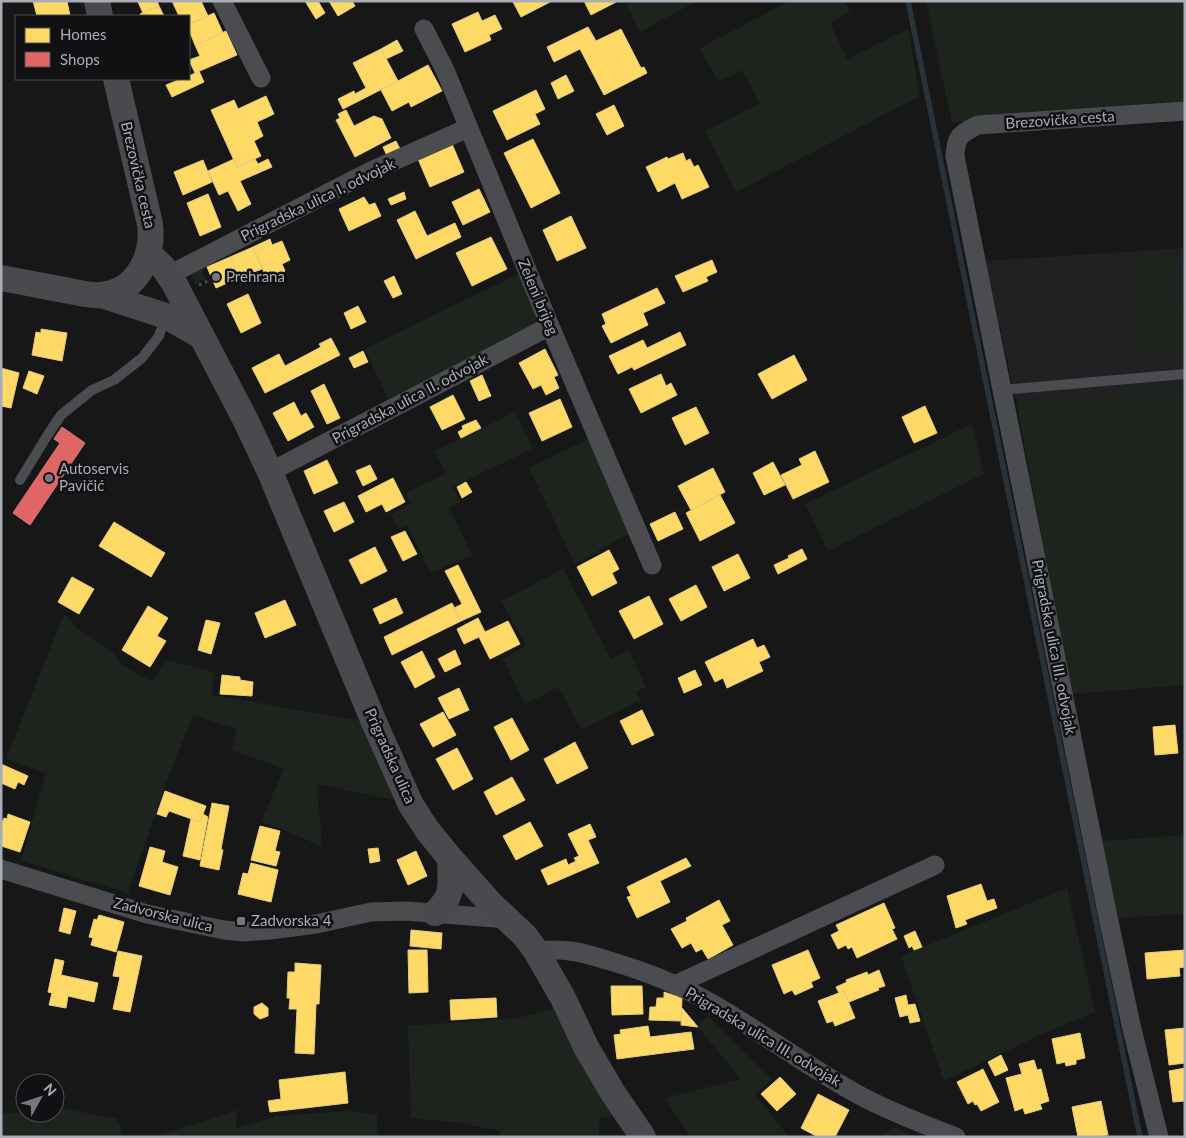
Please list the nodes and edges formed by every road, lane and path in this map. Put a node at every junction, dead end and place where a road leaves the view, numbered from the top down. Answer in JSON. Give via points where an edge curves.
{"nodes":[{"id":1,"x":97,"y":1,"type":"edge"},
{"id":2,"x":222,"y":1,"type":"edge"},
{"id":3,"x":100,"y":15,"type":"edge"},
{"id":4,"x":424,"y":29,"type":"dead end"},
{"id":5,"x":261,"y":78,"type":"dead end"},
{"id":6,"x":116,"y":80,"type":"edge"},
{"id":7,"x":1185,"y":111,"type":"edge"},
{"id":8,"x":468,"y":128,"type":"junction"},
{"id":9,"x":954,"y":156,"type":"joint"},
{"id":10,"x":149,"y":254,"type":"junction"},
{"id":11,"x":169,"y":275,"type":"junction"},
{"id":12,"x":1,"y":278,"type":"edge"},
{"id":13,"x":212,"y":279,"type":"dead end"},
{"id":14,"x":193,"y":288,"type":"dead end"},
{"id":15,"x":102,"y":295,"type":"junction"},
{"id":16,"x":166,"y":316,"type":"junction"},
{"id":17,"x":550,"y":326,"type":"junction"},
{"id":18,"x":201,"y":336,"type":"junction"},
{"id":19,"x":1185,"y":374,"type":"edge"},
{"id":20,"x":1002,"y":390,"type":"junction"},
{"id":21,"x":270,"y":472,"type":"junction"},
{"id":22,"x":20,"y":480,"type":"dead end"},
{"id":23,"x":652,"y":565,"type":"dead end"},
{"id":24,"x":450,"y":858,"type":"junction"},
{"id":25,"x":935,"y":865,"type":"dead end"},
{"id":26,"x":1,"y":869,"type":"edge"},
{"id":27,"x":435,"y":913,"type":"junction"},
{"id":28,"x":508,"y":919,"type":"junction"},
{"id":29,"x":536,"y":950,"type":"junction"},
{"id":30,"x":675,"y":985,"type":"junction"},
{"id":31,"x":643,"y":1137,"type":"edge"},
{"id":32,"x":956,"y":1137,"type":"edge"},
{"id":33,"x":1158,"y":1137,"type":"edge"}],
"edges":[{"from":1,"to":3,"type":"main road"},
{"from":2,"to":5,"type":"street"},
{"from":4,"to":8,"type":"street","name":"Zeleni brijeg","via":[[445,70]]},
{"from":6,"to":10,"type":"main road","name":"Brezovička cesta","via":[[150,224]]},
{"from":7,"to":9,"type":"street","name":"Brezovička cesta","via":[[978,125],[962,133],[956,142]]},
{"from":8,"to":11,"type":"street","name":"Prigradska ulica I. odvojak","via":[[370,172]]},
{"from":8,"to":17,"type":"street","name":"Zeleni brijeg"},
{"from":9,"to":20,"type":"street","name":"Prigradska ulica III. odvojak"},
{"from":10,"to":11,"type":"main road","name":"Prigradska ulica"},
{"from":10,"to":15,"type":"main road","name":"Brezovička cesta","via":[[136,277],[122,288]]},
{"from":11,"to":18,"type":"main road","name":"Prigradska ulica"},
{"from":12,"to":15,"type":"main road","name":"Brezovička cesta"},
{"from":13,"to":14,"type":"path"},
{"from":15,"to":16,"type":"main road"},
{"from":16,"to":18,"type":"main road"},
{"from":16,"to":22,"type":"lane","via":[[159,336],[142,358],[114,380],[92,390],[61,415]]},
{"from":17,"to":21,"type":"street","name":"Prigradska ulica II. odvojak"},
{"from":17,"to":23,"type":"street","name":"Zeleni brijeg"},
{"from":18,"to":21,"type":"main road","name":"Prigradska ulica"},
{"from":19,"to":20,"type":"lane"},
{"from":20,"to":33,"type":"street","name":"Prigradska ulica III. odvojak","via":[[1110,927]]},
{"from":21,"to":24,"type":"main road","name":"Prigradska ulica","via":[[411,805]]},
{"from":24,"to":27,"type":"main road","via":[[448,898]]},
{"from":24,"to":28,"type":"main road","name":"Prigradska ulica"},
{"from":25,"to":30,"type":"street"},
{"from":26,"to":27,"type":"street","name":"Zadvorska ulica","via":[[147,914],[243,932],[316,924],[371,912]]},
{"from":27,"to":28,"type":"street","name":"Zadvorska ulica"},
{"from":28,"to":29,"type":"main road","name":"Prigradska ulica"},
{"from":29,"to":30,"type":"street","name":"Prigradska ulica III. odvojak","via":[[578,952],[625,965]]},
{"from":29,"to":31,"type":"main road","name":"Prigradska ulica","via":[[586,1047]]},
{"from":30,"to":32,"type":"street","name":"Prigradska ulica III. odvojak","via":[[737,1018],[860,1095]]}]}
